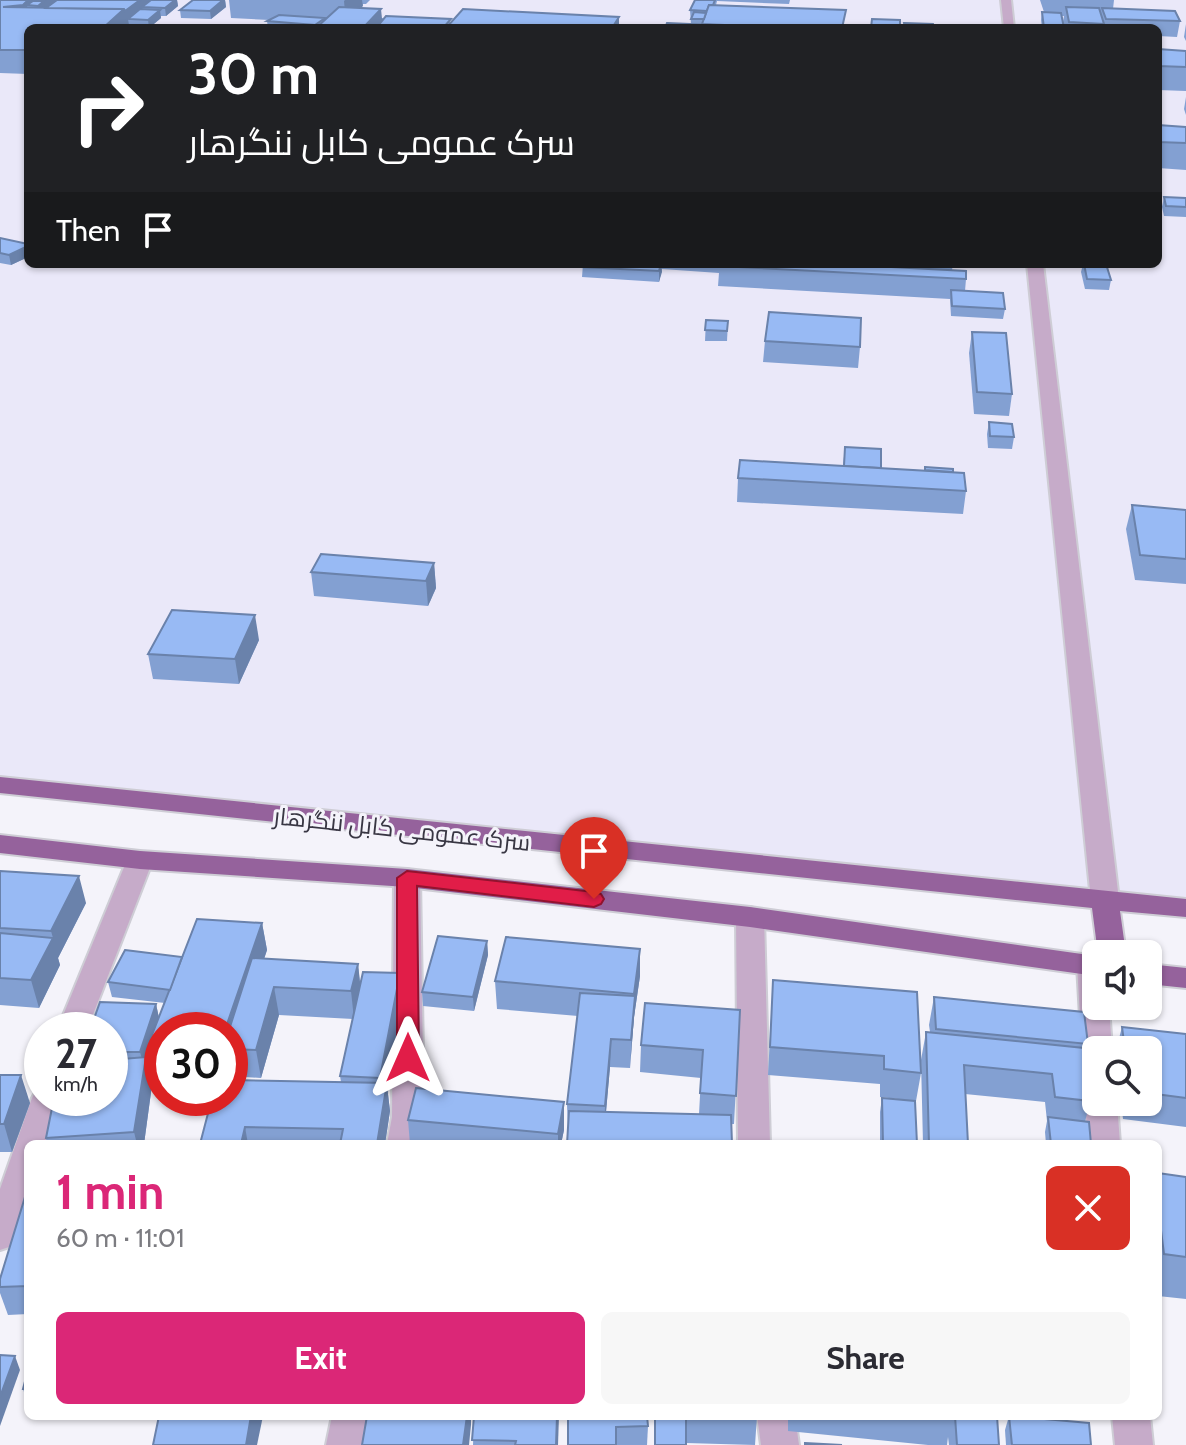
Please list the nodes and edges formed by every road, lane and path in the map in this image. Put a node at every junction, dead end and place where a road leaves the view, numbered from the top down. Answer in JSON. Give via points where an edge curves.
{"nodes":[{"id":1,"x":1006,"y":0,"type":"edge"},
{"id":2,"x":1009,"y":24,"type":"edge"},
{"id":3,"x":1035,"y":268,"type":"edge"},
{"id":4,"x":0,"y":785,"type":"edge"},
{"id":5,"x":0,"y":844,"type":"edge"},
{"id":6,"x":140,"y":860,"type":"junction"},
{"id":7,"x":407,"y":878,"type":"junction"},
{"id":8,"x":1105,"y":900,"type":"junction"},
{"id":9,"x":1186,"y":908,"type":"edge"},
{"id":10,"x":750,"y":917,"type":"junction"},
{"id":11,"x":1102,"y":940,"type":"edge"},
{"id":12,"x":1082,"y":960,"type":"edge"},
{"id":13,"x":1162,"y":975,"type":"edge"},
{"id":14,"x":1186,"y":978,"type":"edge"},
{"id":15,"x":79,"y":1012,"type":"edge"},
{"id":16,"x":42,"y":1116,"type":"edge"},
{"id":17,"x":1102,"y":1116,"type":"edge"},
{"id":18,"x":33,"y":1140,"type":"edge"},
{"id":19,"x":404,"y":1140,"type":"edge"},
{"id":20,"x":754,"y":1140,"type":"edge"},
{"id":21,"x":1104,"y":1140,"type":"edge"},
{"id":22,"x":24,"y":1167,"type":"edge"},
{"id":23,"x":0,"y":1236,"type":"edge"},
{"id":24,"x":350,"y":1420,"type":"edge"},
{"id":25,"x":777,"y":1420,"type":"edge"},
{"id":26,"x":1131,"y":1420,"type":"edge"},
{"id":27,"x":345,"y":1445,"type":"edge"},
{"id":28,"x":780,"y":1445,"type":"edge"},
{"id":29,"x":1134,"y":1445,"type":"edge"}],
"edges":[{"from":1,"to":2,"type":"street"},
{"from":3,"to":8,"type":"street"},
{"from":4,"to":8,"type":"highway","name":"سرک عمومی کابل ننگرهار"},
{"from":5,"to":6,"type":"highway","name":"سرک عمومی کابل ننگرهار"},
{"from":6,"to":7,"type":"highway","name":"سرک عمومی کابل ننگرهار"},
{"from":6,"to":15,"type":"street"},
{"from":7,"to":10,"type":"highway","name":"سرک عمومی کابل ننگرهار"},
{"from":7,"to":19,"type":"street"},
{"from":8,"to":9,"type":"highway","name":"سرک عمومی کابل ننگرهار"},
{"from":8,"to":11,"type":"highway"},
{"from":10,"to":12,"type":"highway","name":"سرک عمومی کابل ننگرهار"},
{"from":10,"to":20,"type":"street"},
{"from":13,"to":14,"type":"highway"},
{"from":16,"to":18,"type":"street"},
{"from":17,"to":21,"type":"street"},
{"from":22,"to":23,"type":"street"},
{"from":24,"to":27,"type":"street"},
{"from":25,"to":28,"type":"street"},
{"from":26,"to":29,"type":"street"}]}
